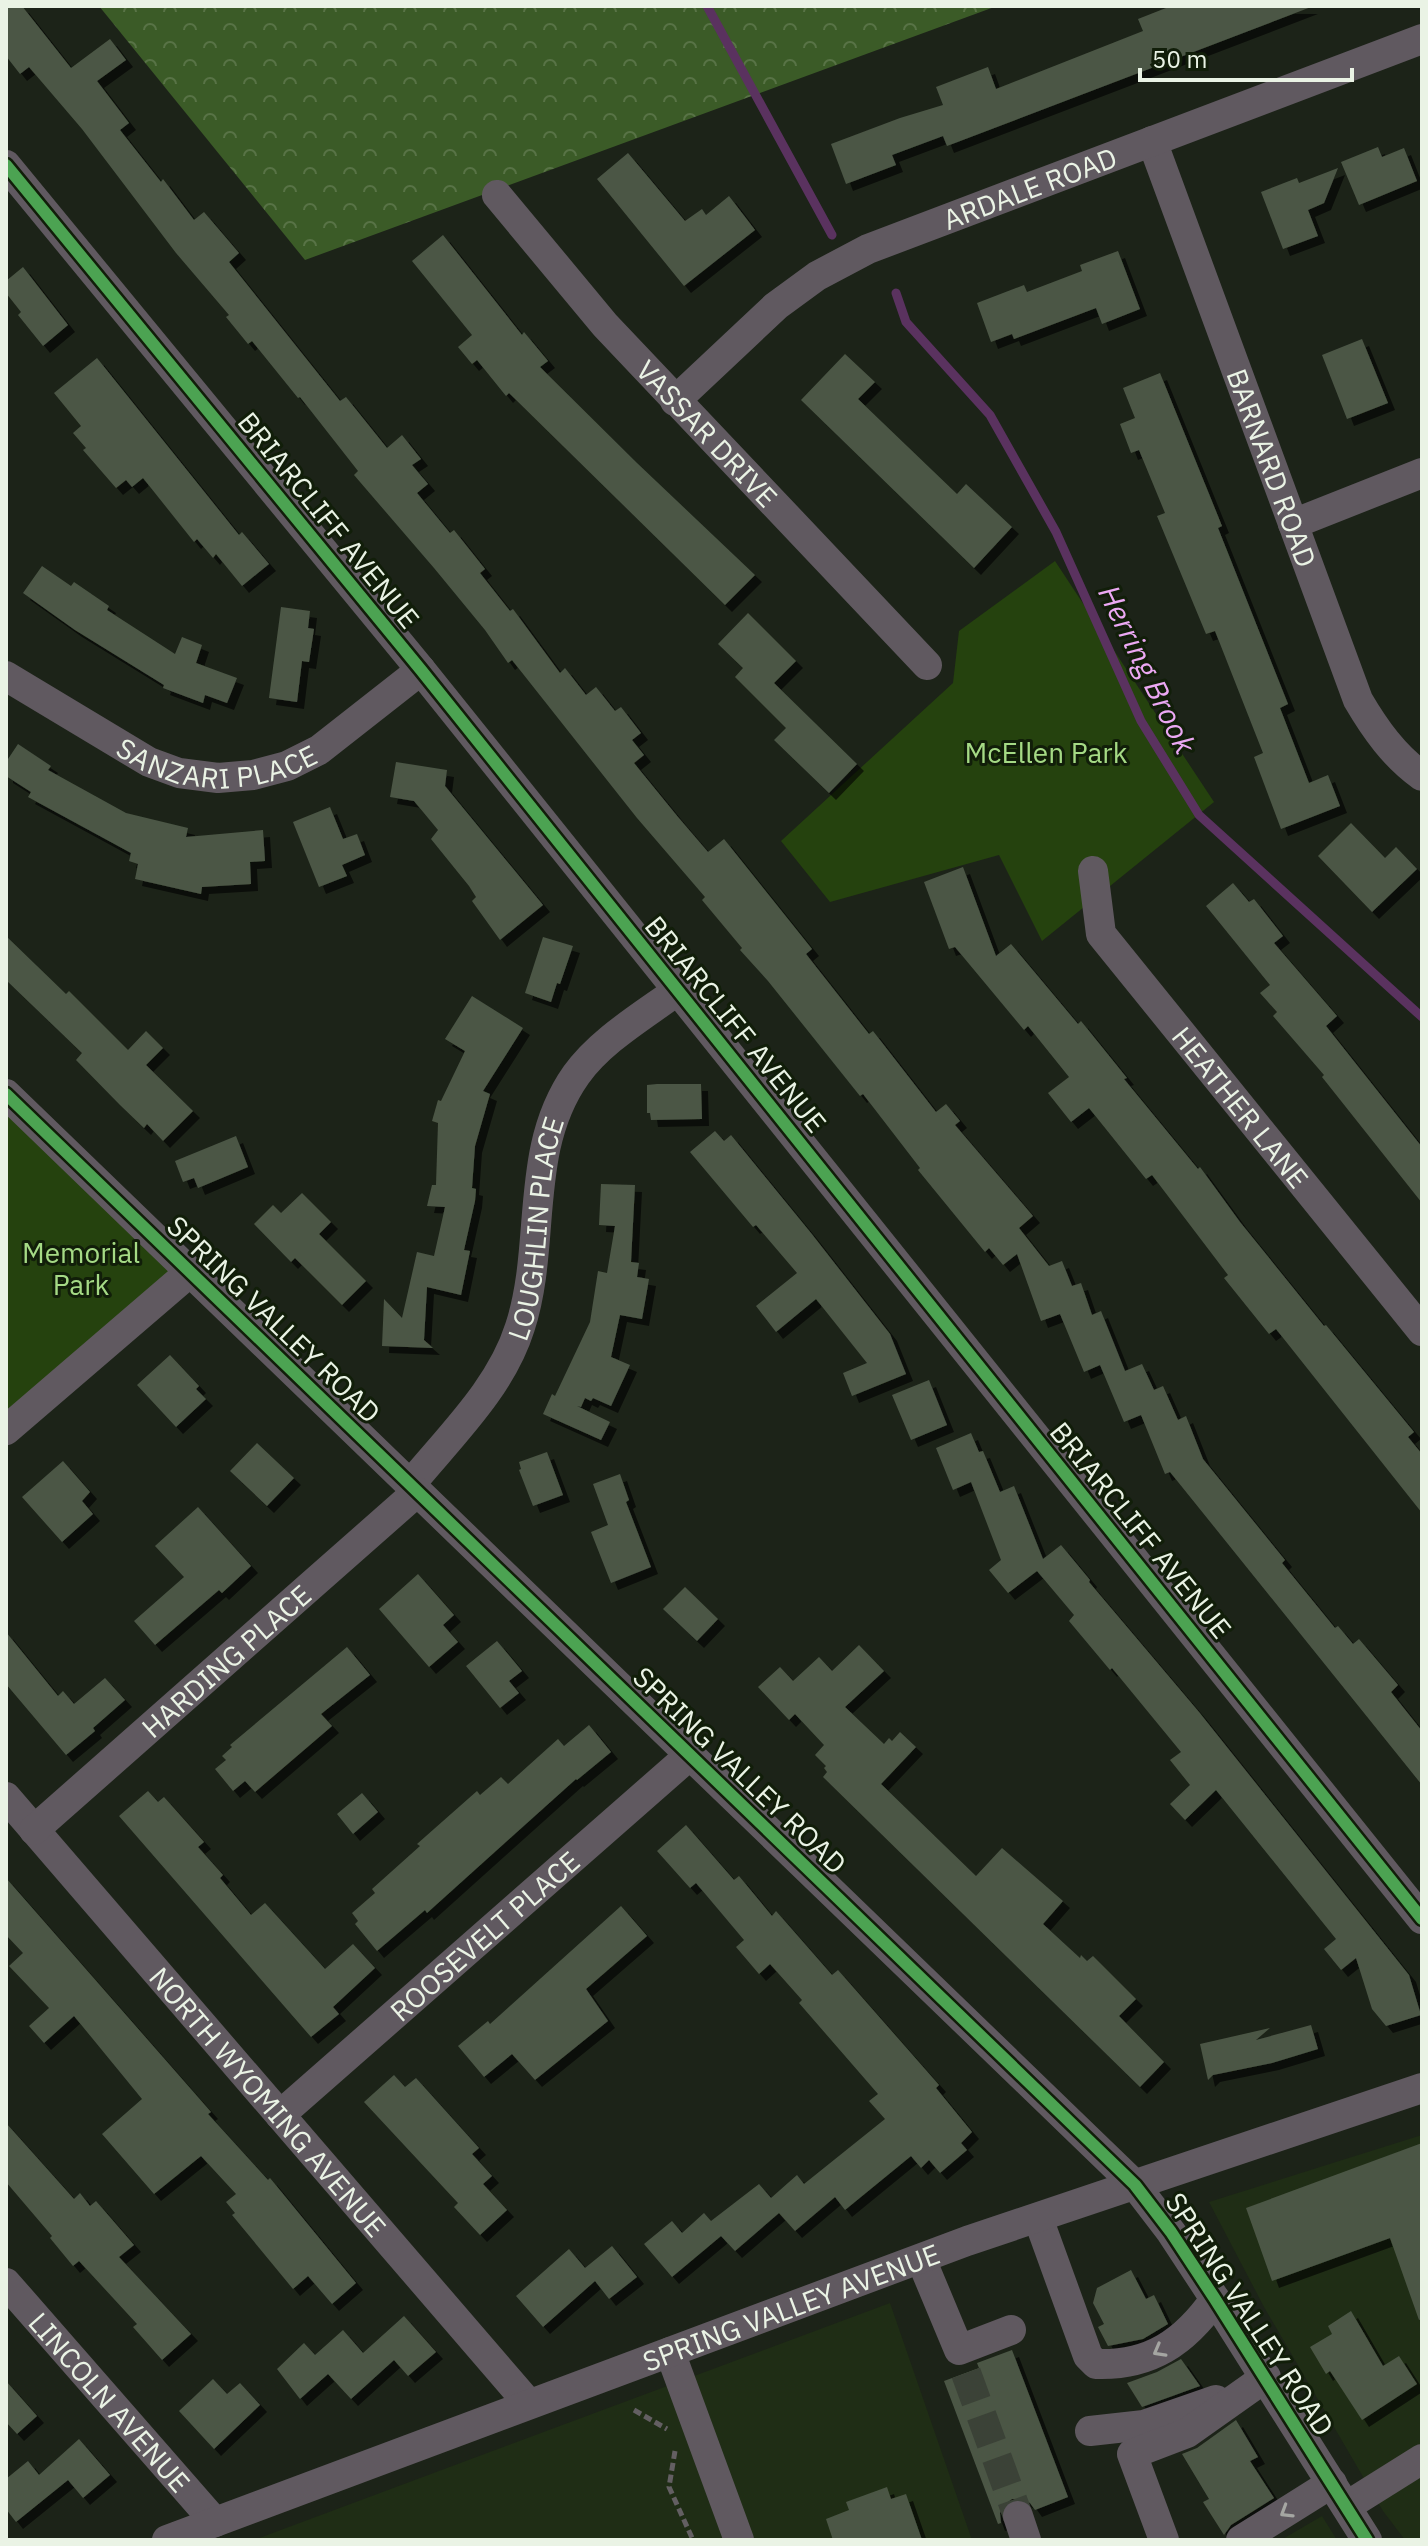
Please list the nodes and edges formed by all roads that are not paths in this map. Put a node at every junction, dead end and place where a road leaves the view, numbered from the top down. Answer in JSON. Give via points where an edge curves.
{"nodes":[{"id":1,"x":1422,"y":39,"type":"edge"},
{"id":2,"x":1152,"y":141,"type":"junction"},
{"id":3,"x":6,"y":165,"type":"edge"},
{"id":4,"x":497,"y":195,"type":"dead end"},
{"id":5,"x":675,"y":401,"type":"junction"},
{"id":6,"x":1422,"y":473,"type":"edge"},
{"id":7,"x":1293,"y":524,"type":"junction"},
{"id":8,"x":927,"y":665,"type":"dead end"},
{"id":9,"x":421,"y":670,"type":"junction"},
{"id":10,"x":6,"y":676,"type":"edge"},
{"id":11,"x":1422,"y":776,"type":"edge"},
{"id":12,"x":1093,"y":871,"type":"dead end"},
{"id":13,"x":678,"y":990,"type":"junction"},
{"id":14,"x":6,"y":1094,"type":"edge"},
{"id":15,"x":190,"y":1272,"type":"junction"},
{"id":16,"x":1422,"y":1331,"type":"edge"},
{"id":17,"x":6,"y":1430,"type":"edge"},
{"id":18,"x":414,"y":1488,"type":"junction"},
{"id":19,"x":690,"y":1755,"type":"junction"},
{"id":20,"x":6,"y":1797,"type":"edge"},
{"id":21,"x":34,"y":1830,"type":"junction"},
{"id":22,"x":1422,"y":1919,"type":"edge"},
{"id":23,"x":1422,"y":2088,"type":"edge"},
{"id":24,"x":280,"y":2115,"type":"junction"},
{"id":25,"x":1135,"y":2185,"type":"junction"},
{"id":26,"x":1038,"y":2218,"type":"junction"},
{"id":27,"x":921,"y":2259,"type":"junction"},
{"id":28,"x":6,"y":2283,"type":"edge"},
{"id":29,"x":1215,"y":2299,"type":"junction"},
{"id":30,"x":1011,"y":2330,"type":"dead end"},
{"id":31,"x":670,"y":2352,"type":"junction"},
{"id":32,"x":1255,"y":2384,"type":"junction"},
{"id":33,"x":529,"y":2404,"type":"junction"},
{"id":34,"x":1090,"y":2431,"type":"dead end"},
{"id":35,"x":1422,"y":2459,"type":"edge"},
{"id":36,"x":1339,"y":2494,"type":"junction"},
{"id":37,"x":215,"y":2522,"type":"junction"},
{"id":38,"x":167,"y":2540,"type":"edge"},
{"id":39,"x":739,"y":2540,"type":"edge"},
{"id":40,"x":1164,"y":2540,"type":"edge"},
{"id":41,"x":1241,"y":2540,"type":"edge"},
{"id":42,"x":1367,"y":2540,"type":"edge"}],
"edges":[{"from":1,"to":2,"type":"street","name":"ARDALE ROAD"},
{"from":2,"to":5,"type":"street","name":"ARDALE ROAD","via":[[868,249],[817,276],[776,306]]},
{"from":2,"to":7,"type":"street","name":"BARNARD ROAD"},
{"from":3,"to":9,"type":"street","name":"BRIARCLIFF AVENUE"},
{"from":4,"to":5,"type":"street","name":"VASSAR DRIVE"},
{"from":5,"to":8,"type":"street","name":"VASSAR DRIVE"},
{"from":6,"to":7,"type":"street"},
{"from":7,"to":11,"type":"street","name":"BARNARD ROAD","via":[[1358,700],[1378,733]]},
{"from":9,"to":10,"type":"street","name":"SANZARI PLACE","via":[[319,750],[287,766],[218,778],[149,762]]},
{"from":9,"to":13,"type":"street","name":"BRIARCLIFF AVENUE"},
{"from":12,"to":16,"type":"street","name":"HEATHER LANE","via":[[1101,934]]},
{"from":13,"to":18,"type":"street","name":"LOUGHLIN PLACE","via":[[601,1048],[557,1108],[542,1157],[531,1281],[520,1327],[501,1374]]},
{"from":13,"to":22,"type":"street","name":"BRIARCLIFF AVENUE"},
{"from":14,"to":15,"type":"street","name":"SPRING VALLEY ROAD"},
{"from":15,"to":17,"type":"street"},
{"from":15,"to":18,"type":"street","name":"SPRING VALLEY ROAD"},
{"from":18,"to":19,"type":"street","name":"SPRING VALLEY ROAD"},
{"from":18,"to":21,"type":"street","name":"HARDING PLACE"},
{"from":19,"to":24,"type":"street","name":"ROOSEVELT PLACE"},
{"from":19,"to":25,"type":"street","name":"SPRING VALLEY ROAD"},
{"from":20,"to":21,"type":"street","name":"NORTH WYOMING AVENUE"},
{"from":21,"to":24,"type":"street","name":"NORTH WYOMING AVENUE"},
{"from":23,"to":25,"type":"street","name":"SPRING VALLEY AVENUE"},
{"from":24,"to":33,"type":"street","name":"NORTH WYOMING AVENUE"},
{"from":25,"to":26,"type":"street","name":"SPRING VALLEY AVENUE"},
{"from":25,"to":29,"type":"street","name":"SPRING VALLEY ROAD"},
{"from":26,"to":27,"type":"street","name":"SPRING VALLEY AVENUE"},
{"from":29,"to":26,"type":"street","one_way":true,"via":[[1200,2320],[1164,2349],[1140,2361],[1096,2364],[1088,2356]]},
{"from":27,"to":30,"type":"street","via":[[963,2362]]},
{"from":27,"to":31,"type":"street","name":"SPRING VALLEY AVENUE"},
{"from":28,"to":37,"type":"street","name":"LINCOLN AVENUE"},
{"from":29,"to":32,"type":"street","name":"SPRING VALLEY ROAD"},
{"from":31,"to":33,"type":"street","name":"SPRING VALLEY AVENUE"},
{"from":31,"to":39,"type":"street"},
{"from":32,"to":34,"type":"street","via":[[1144,2425]]},
{"from":32,"to":36,"type":"street","name":"SPRING VALLEY ROAD"},
{"from":32,"to":40,"type":"street","via":[[1187,2433],[1132,2454]]},
{"from":33,"to":37,"type":"street","name":"SPRING VALLEY AVENUE"},
{"from":35,"to":36,"type":"street"},
{"from":36,"to":41,"type":"street","one_way":true},
{"from":36,"to":42,"type":"street","name":"SPRING VALLEY ROAD"},
{"from":37,"to":38,"type":"street","name":"SPRING VALLEY AVENUE"}]}
